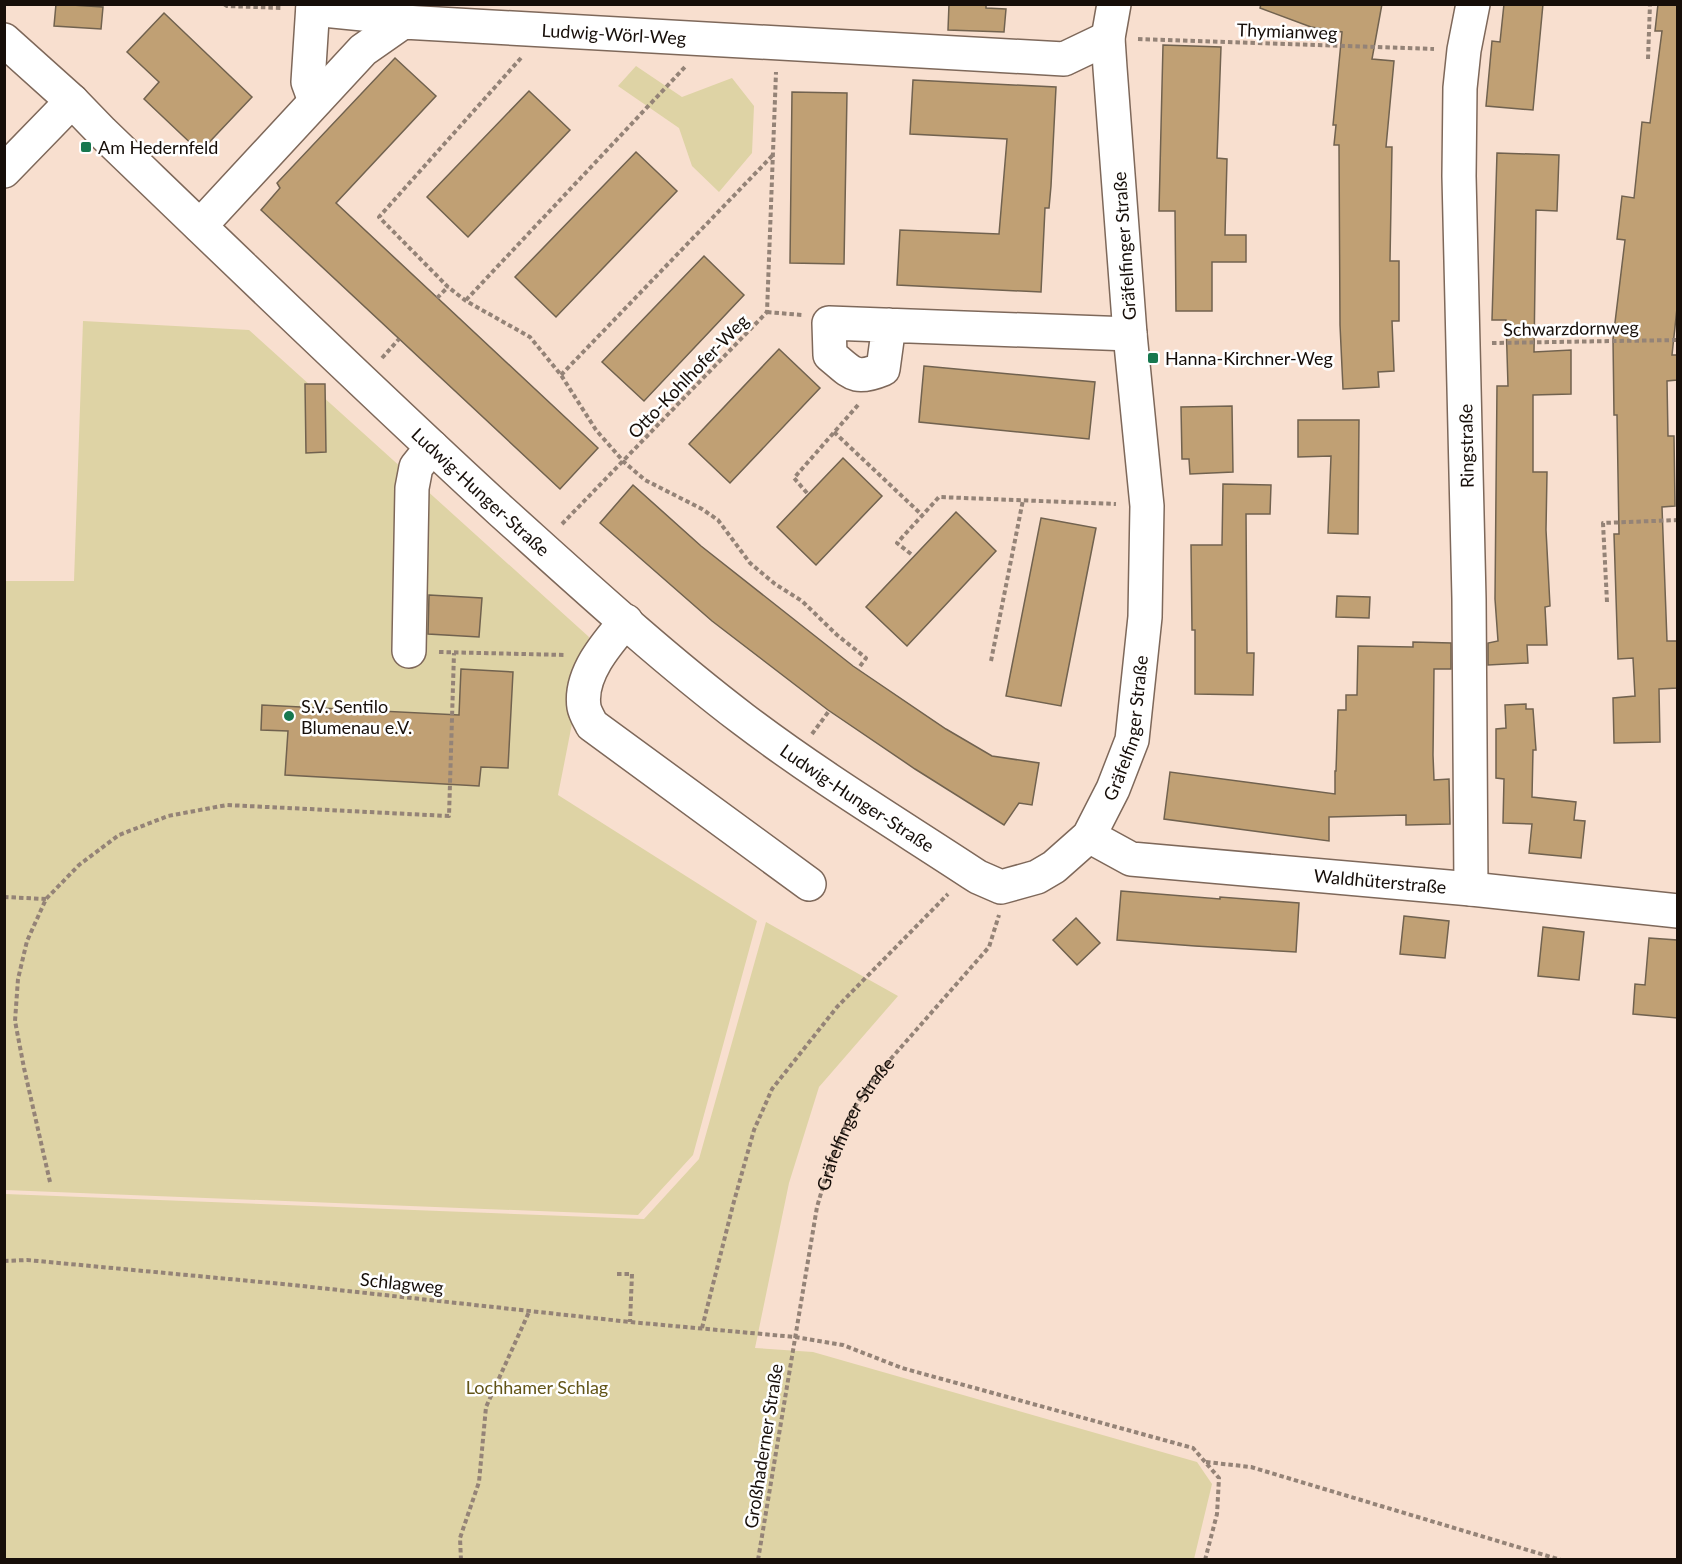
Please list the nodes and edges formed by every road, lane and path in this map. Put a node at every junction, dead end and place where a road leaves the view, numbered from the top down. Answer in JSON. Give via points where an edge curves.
{"nodes":[{"id":1,"x":224,"y":4,"type":"edge"},
{"id":2,"x":1114,"y":4,"type":"edge"},
{"id":3,"x":1473,"y":4,"type":"edge"},
{"id":4,"x":1650,"y":4,"type":"edge"},
{"id":5,"x":313,"y":7,"type":"edge"},
{"id":6,"x":403,"y":22,"type":"junction"},
{"id":7,"x":546,"y":31,"type":"junction"},
{"id":8,"x":1108,"y":38,"type":"junction"},
{"id":9,"x":4,"y":40,"type":"edge"},
{"id":10,"x":710,"y":40,"type":"junction"},
{"id":11,"x":777,"y":44,"type":"junction"},
{"id":12,"x":1464,"y":50,"type":"junction"},
{"id":13,"x":1648,"y":59,"type":"dead end"},
{"id":14,"x":72,"y":100,"type":"junction"},
{"id":15,"x":315,"y":101,"type":"junction"},
{"id":16,"x":773,"y":155,"type":"junction"},
{"id":17,"x":4,"y":171,"type":"edge"},
{"id":18,"x":200,"y":226,"type":"junction"},
{"id":19,"x":448,"y":287,"type":"junction"},
{"id":20,"x":437,"y":298,"type":"dead end"},
{"id":21,"x":466,"y":301,"type":"junction"},
{"id":22,"x":889,"y":326,"type":"junction"},
{"id":23,"x":1130,"y":334,"type":"junction"},
{"id":24,"x":1677,"y":340,"type":"edge"},
{"id":25,"x":1464,"y":343,"type":"junction"},
{"id":26,"x":561,"y":375,"type":"junction"},
{"id":27,"x":866,"y":376,"type":"junction"},
{"id":28,"x":834,"y":432,"type":"junction"},
{"id":29,"x":432,"y":447,"type":"junction"},
{"id":30,"x":624,"y":462,"type":"junction"},
{"id":31,"x":807,"y":494,"type":"dead end"},
{"id":32,"x":1023,"y":500,"type":"junction"},
{"id":33,"x":1147,"y":506,"type":"junction"},
{"id":34,"x":922,"y":515,"type":"junction"},
{"id":35,"x":1677,"y":520,"type":"edge"},
{"id":36,"x":542,"y":548,"type":"junction"},
{"id":37,"x":911,"y":554,"type":"dead end"},
{"id":38,"x":1607,"y":602,"type":"dead end"},
{"id":39,"x":626,"y":621,"type":"junction"},
{"id":40,"x":409,"y":651,"type":"joint"},
{"id":41,"x":454,"y":653,"type":"junction"},
{"id":42,"x":597,"y":656,"type":"junction"},
{"id":43,"x":991,"y":661,"type":"dead end"},
{"id":44,"x":858,"y":669,"type":"dead end"},
{"id":45,"x":1089,"y":836,"type":"junction"},
{"id":46,"x":809,"y":884,"type":"dead end"},
{"id":47,"x":1001,"y":887,"type":"junction"},
{"id":48,"x":1471,"y":889,"type":"junction"},
{"id":49,"x":952,"y":891,"type":"dead end"},
{"id":50,"x":4,"y":897,"type":"edge"},
{"id":51,"x":46,"y":899,"type":"junction"},
{"id":52,"x":1677,"y":911,"type":"edge"},
{"id":53,"x":50,"y":1182,"type":"dead end"},
{"id":54,"x":4,"y":1261,"type":"edge"},
{"id":55,"x":617,"y":1274,"type":"dead end"},
{"id":56,"x":530,"y":1312,"type":"junction"},
{"id":57,"x":630,"y":1322,"type":"junction"},
{"id":58,"x":702,"y":1328,"type":"junction"},
{"id":59,"x":795,"y":1337,"type":"junction"},
{"id":60,"x":1205,"y":1462,"type":"junction"},
{"id":61,"x":461,"y":1560,"type":"edge"},
{"id":62,"x":758,"y":1560,"type":"edge"},
{"id":63,"x":1205,"y":1560,"type":"edge"},
{"id":64,"x":1560,"y":1560,"type":"edge"}],
"edges":[{"from":1,"to":5,"type":"path"},
{"from":2,"to":8,"type":"street","name":"Gräfelfinger Straße"},
{"from":3,"to":12,"type":"street","name":"Ringstraße"},
{"from":4,"to":13,"type":"path"},
{"from":5,"to":6,"type":"street","name":"Ludwig-Wörl-Weg"},
{"from":5,"to":15,"type":"street","via":[[308,82]]},
{"from":6,"to":7,"type":"street","name":"Ludwig-Wörl-Weg"},
{"from":6,"to":15,"type":"street","via":[[363,50]]},
{"from":7,"to":10,"type":"street","name":"Ludwig-Wörl-Weg"},
{"from":7,"to":19,"type":"path","via":[[379,216]]},
{"from":8,"to":11,"type":"street","name":"Ludwig-Wörl-Weg","via":[[1064,59]]},
{"from":8,"to":12,"type":"path","name":"Thymianweg"},
{"from":8,"to":23,"type":"street","name":"Gräfelfinger Straße"},
{"from":9,"to":14,"type":"street","name":"Ludwig-Hunger-Straße"},
{"from":10,"to":11,"type":"street","name":"Ludwig-Wörl-Weg"},
{"from":10,"to":21,"type":"path"},
{"from":11,"to":16,"type":"path","name":"Otto-Kohlhofer-Weg"},
{"from":12,"to":25,"type":"street","name":"Ringstraße","via":[[1460,88]]},
{"from":14,"to":17,"type":"street"},
{"from":14,"to":18,"type":"street","name":"Ludwig-Hunger-Straße"},
{"from":15,"to":18,"type":"street"},
{"from":16,"to":26,"type":"path"},
{"from":16,"to":30,"type":"path","name":"Otto-Kohlhofer-Weg","via":[[767,312]]},
{"from":18,"to":29,"type":"street","name":"Ludwig-Hunger-Straße"},
{"from":19,"to":20,"type":"path"},
{"from":19,"to":21,"type":"path"},
{"from":21,"to":26,"type":"path","via":[[530,337]]},
{"from":22,"to":23,"type":"street"},
{"from":22,"to":27,"type":"street","via":[[883,369]]},
{"from":22,"to":27,"type":"street","via":[[828,323],[830,356],[854,375]]},
{"from":23,"to":33,"type":"street","name":"Gräfelfinger Straße"},
{"from":24,"to":25,"type":"path","name":"Schwarzdornweg"},
{"from":25,"to":48,"type":"street","name":"Ringstraße"},
{"from":26,"to":30,"type":"path","via":[[596,430]]},
{"from":27,"to":28,"type":"path","via":[[862,400]]},
{"from":28,"to":31,"type":"path","via":[[794,477]]},
{"from":28,"to":34,"type":"path"},
{"from":29,"to":36,"type":"street","name":"Ludwig-Hunger-Straße"},
{"from":29,"to":40,"type":"street","via":[[416,467],[412,488]]},
{"from":30,"to":36,"type":"path","name":"Otto-Kohlhofer-Weg"},
{"from":30,"to":44,"type":"path","via":[[645,480],[718,520],[750,563],[802,601],[866,658]]},
{"from":32,"to":33,"type":"path"},
{"from":32,"to":34,"type":"path","via":[[939,497]]},
{"from":32,"to":43,"type":"path"},
{"from":33,"to":45,"type":"street","name":"Gräfelfinger Straße","via":[[1145,617],[1132,740]]},
{"from":34,"to":37,"type":"path","via":[[897,543]]},
{"from":35,"to":38,"type":"path","via":[[1603,523]]},
{"from":36,"to":39,"type":"street","name":"Ludwig-Hunger-Straße"},
{"from":39,"to":42,"type":"street"},
{"from":39,"to":47,"type":"street","name":"Ludwig-Hunger-Straße","via":[[742,718],[978,877]]},
{"from":40,"to":41,"type":"path"},
{"from":41,"to":42,"type":"path"},
{"from":41,"to":51,"type":"path","via":[[449,816],[226,805],[168,816],[119,835],[80,865]]},
{"from":42,"to":46,"type":"street","via":[[586,686],[584,708],[592,724]]},
{"from":45,"to":47,"type":"street","name":"Gräfelfinger Straße","via":[[1037,877]]},
{"from":45,"to":48,"type":"street","name":"Waldhüterstraße","via":[[1131,859]]},
{"from":47,"to":59,"type":"path","name":"Gräfelfinger Straße","via":[[999,919],[989,947],[874,1078],[851,1113],[831,1159],[817,1207]]},
{"from":48,"to":52,"type":"street","name":"Waldhüterstraße"},
{"from":49,"to":58,"type":"path","via":[[837,1007],[772,1089],[751,1141]]},
{"from":50,"to":51,"type":"path"},
{"from":51,"to":53,"type":"path","via":[[27,941],[18,979],[15,1021]]},
{"from":54,"to":56,"type":"path","name":"Schlagweg","via":[[293,1285]]},
{"from":55,"to":57,"type":"path","via":[[632,1274]]},
{"from":56,"to":57,"type":"path","name":"Schlagweg"},
{"from":56,"to":61,"type":"path","via":[[486,1407],[479,1482],[460,1538]]},
{"from":57,"to":58,"type":"path","name":"Schlagweg"},
{"from":58,"to":59,"type":"path","name":"Schlagweg"},
{"from":59,"to":60,"type":"path","name":"Schlagweg","via":[[843,1345],[902,1368],[1193,1448]]},
{"from":59,"to":62,"type":"path","name":"Großhaderner Straße"},
{"from":60,"to":63,"type":"path","via":[[1219,1478],[1217,1514]]},
{"from":60,"to":64,"type":"path","via":[[1251,1467]]}]}
